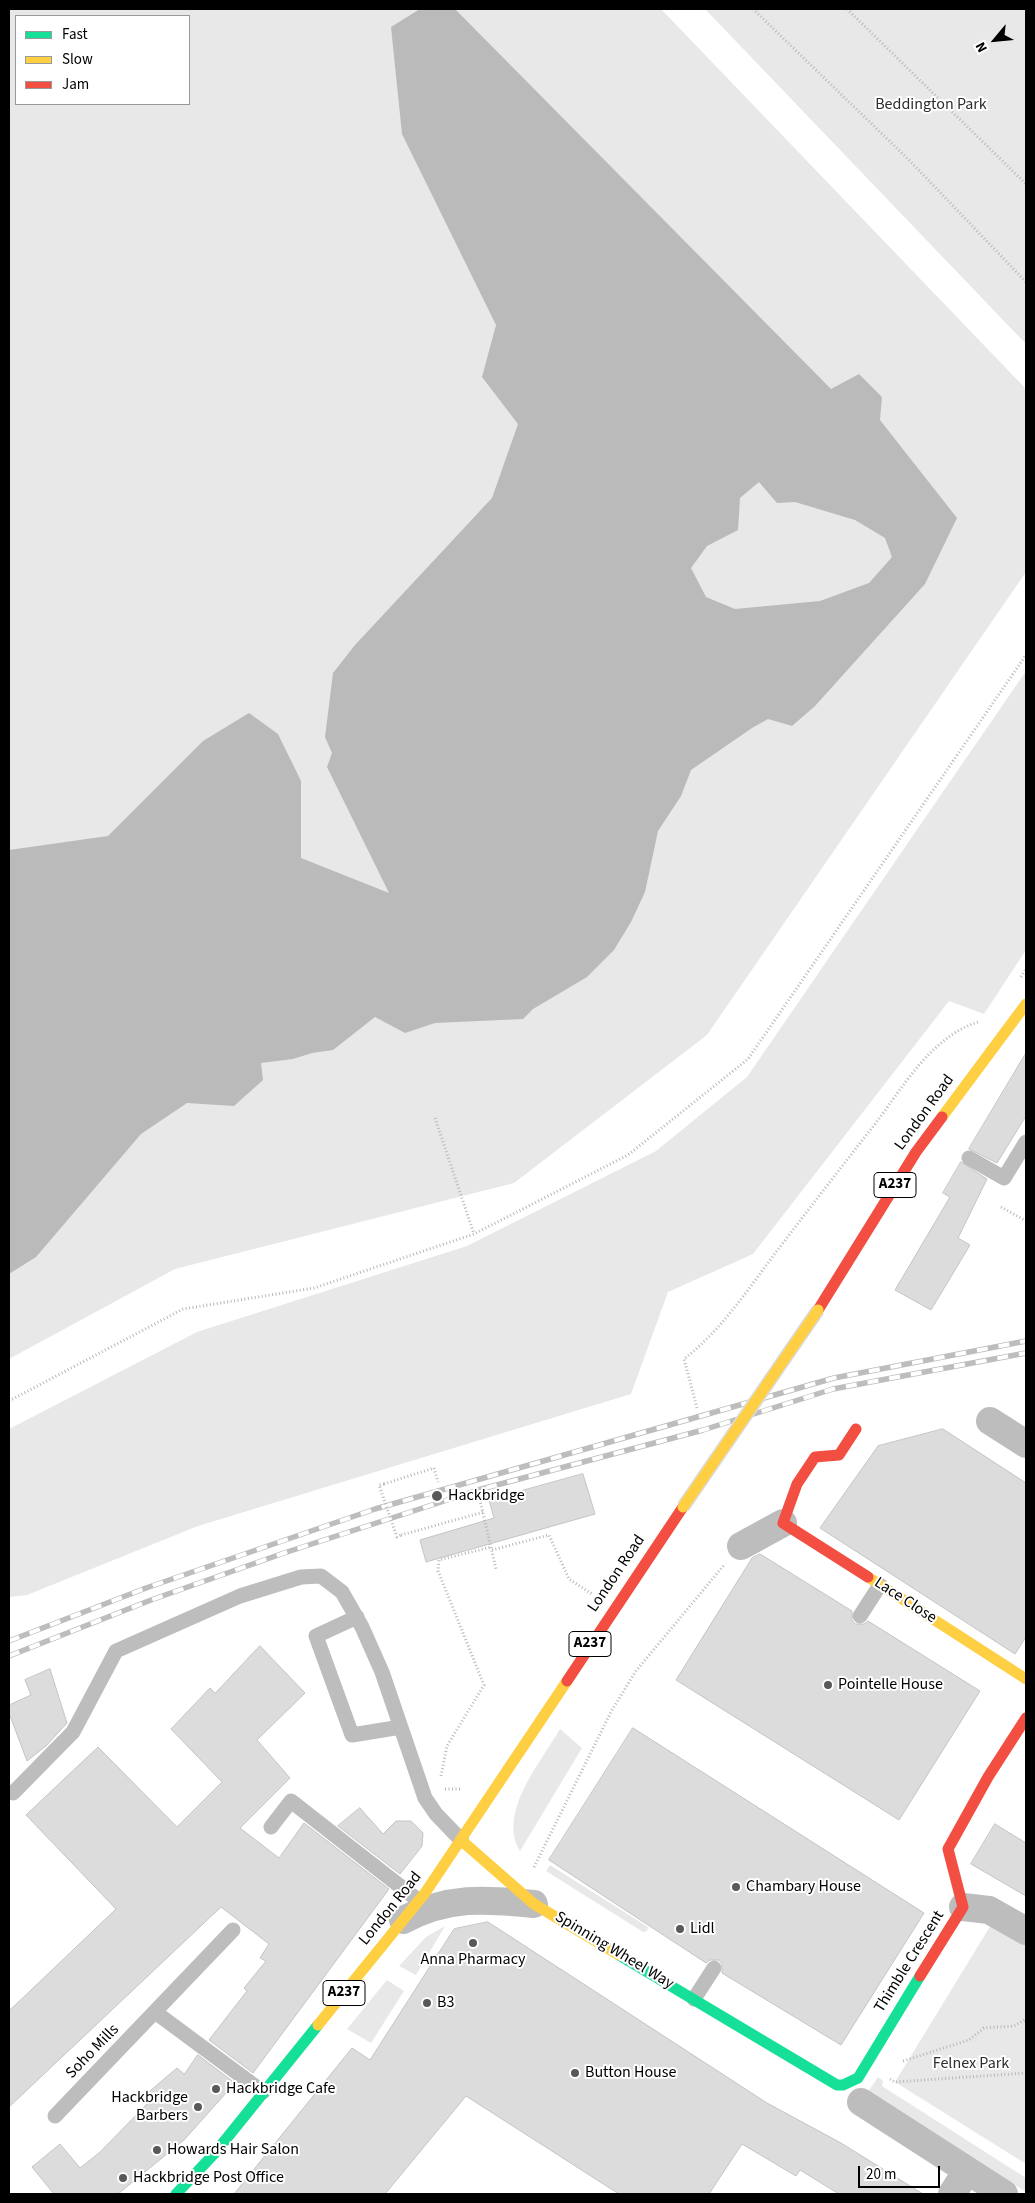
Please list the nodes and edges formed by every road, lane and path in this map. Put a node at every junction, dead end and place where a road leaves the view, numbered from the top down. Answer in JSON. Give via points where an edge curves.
{"nodes":[{"id":1,"x":753,"y":9,"type":"edge"},
{"id":2,"x":847,"y":9,"type":"edge"},
{"id":3,"x":1026,"y":184,"type":"edge"},
{"id":4,"x":1026,"y":282,"type":"edge"},
{"id":5,"x":1026,"y":654,"type":"edge"},
{"id":6,"x":1026,"y":1004,"type":"edge"},
{"id":7,"x":982,"y":1022,"type":"dead end"},
{"id":8,"x":435,"y":1118,"type":"dead end"},
{"id":9,"x":1026,"y":1142,"type":"edge"},
{"id":10,"x":969,"y":1158,"type":"dead end"},
{"id":11,"x":1001,"y":1207,"type":"dead end"},
{"id":12,"x":1026,"y":1221,"type":"edge"},
{"id":13,"x":474,"y":1234,"type":"junction"},
{"id":14,"x":9,"y":1401,"type":"edge"},
{"id":15,"x":697,"y":1408,"type":"dead end"},
{"id":16,"x":990,"y":1421,"type":"dead end"},
{"id":17,"x":856,"y":1429,"type":"dead end"},
{"id":18,"x":1026,"y":1444,"type":"edge"},
{"id":19,"x":438,"y":1482,"type":"dead end"},
{"id":20,"x":479,"y":1496,"type":"dead end"},
{"id":21,"x":484,"y":1512,"type":"junction"},
{"id":22,"x":783,"y":1523,"type":"junction"},
{"id":23,"x":741,"y":1546,"type":"joint"},
{"id":24,"x":492,"y":1548,"type":"junction"},
{"id":25,"x":496,"y":1569,"type":"dead end"},
{"id":26,"x":880,"y":1585,"type":"junction"},
{"id":27,"x":594,"y":1596,"type":"dead end"},
{"id":28,"x":860,"y":1616,"type":"dead end"},
{"id":29,"x":357,"y":1617,"type":"junction"},
{"id":30,"x":1026,"y":1680,"type":"edge"},
{"id":31,"x":1026,"y":1718,"type":"edge"},
{"id":32,"x":401,"y":1727,"type":"junction"},
{"id":33,"x":440,"y":1780,"type":"dead end"},
{"id":34,"x":439,"y":1788,"type":"dead end"},
{"id":35,"x":451,"y":1790,"type":"dead end"},
{"id":36,"x":13,"y":1792,"type":"dead end"},
{"id":37,"x":271,"y":1827,"type":"dead end"},
{"id":38,"x":462,"y":1841,"type":"junction"},
{"id":39,"x":528,"y":1898,"type":"junction"},
{"id":40,"x":962,"y":1907,"type":"junction"},
{"id":41,"x":411,"y":1910,"type":"junction"},
{"id":42,"x":233,"y":1930,"type":"dead end"},
{"id":43,"x":1026,"y":1931,"type":"edge"},
{"id":44,"x":714,"y":1968,"type":"dead end"},
{"id":45,"x":694,"y":1999,"type":"junction"},
{"id":46,"x":155,"y":2012,"type":"junction"},
{"id":47,"x":1026,"y":2019,"type":"edge"},
{"id":48,"x":898,"y":2062,"type":"dead end"},
{"id":49,"x":867,"y":2063,"type":"junction"},
{"id":50,"x":1026,"y":2073,"type":"edge"},
{"id":51,"x":263,"y":2092,"type":"junction"},
{"id":52,"x":854,"y":2093,"type":"junction"},
{"id":53,"x":55,"y":2116,"type":"dead end"},
{"id":54,"x":967,"y":2171,"type":"junction"},
{"id":55,"x":176,"y":2194,"type":"edge"},
{"id":56,"x":952,"y":2194,"type":"edge"},
{"id":57,"x":1004,"y":2194,"type":"edge"}],
"edges":[{"from":1,"to":4,"type":"path","via":[[909,160]]},
{"from":2,"to":3,"type":"path"},
{"from":5,"to":13,"type":"path","via":[[748,1059],[628,1155]]},
{"from":6,"to":38,"type":"main road","name":"London Road","number":"A237","bridge":true,"via":[[916,1152],[818,1310],[512,1760]]},
{"from":7,"to":15,"type":"path","via":[[962,1028],[935,1048],[744,1296],[705,1343],[684,1359]]},
{"from":8,"to":13,"type":"path"},
{"from":9,"to":10,"type":"lane","via":[[1004,1178]]},
{"from":11,"to":12,"type":"path"},
{"from":13,"to":14,"type":"path","via":[[314,1288],[183,1309]]},
{"from":16,"to":18,"type":"street"},
{"from":17,"to":22,"type":"main road","via":[[839,1455],[815,1457],[797,1484]]},
{"from":19,"to":21,"type":"path","bridge":true,"via":[[434,1468],[379,1485],[397,1536]]},
{"from":20,"to":21,"type":"path"},
{"from":21,"to":24,"type":"path"},
{"from":22,"to":23,"type":"street"},
{"from":22,"to":26,"type":"main road","name":"Lace Close"},
{"from":23,"to":39,"type":"path","via":[[636,1671],[612,1710]]},
{"from":24,"to":25,"type":"path"},
{"from":24,"to":27,"type":"path","via":[[549,1535],[569,1579]]},
{"from":24,"to":33,"type":"path","via":[[439,1560],[438,1570],[484,1686],[447,1746]]},
{"from":26,"to":28,"type":"lane"},
{"from":26,"to":30,"type":"main road","name":"Lace Close"},
{"from":29,"to":32,"type":"lane","via":[[382,1672]]},
{"from":29,"to":32,"type":"lane","via":[[316,1636],[352,1735]]},
{"from":29,"to":36,"type":"lane","via":[[342,1592],[321,1576],[301,1577],[240,1596],[116,1651],[73,1732]]},
{"from":31,"to":40,"type":"main road","name":"Thimble Crescent","via":[[988,1777],[948,1850]]},
{"from":32,"to":38,"type":"lane","via":[[425,1798]]},
{"from":34,"to":35,"type":"path"},
{"from":37,"to":41,"type":"lane","via":[[291,1801]]},
{"from":38,"to":39,"type":"main road","name":"Spinning Wheel Way"},
{"from":38,"to":41,"type":"main road","name":"London Road","number":"A237"},
{"from":39,"to":41,"type":"street","name":"Spinning Wheel Way","via":[[469,1899]]},
{"from":39,"to":45,"type":"main road","name":"Spinning Wheel Way"},
{"from":40,"to":43,"type":"street","via":[[989,1910]]},
{"from":40,"to":49,"type":"main road","name":"Thimble Crescent"},
{"from":41,"to":51,"type":"main road","name":"London Road","number":"A237"},
{"from":42,"to":46,"type":"lane","name":"Soho Mills"},
{"from":44,"to":45,"type":"lane"},
{"from":45,"to":52,"type":"main road","name":"Spinning Wheel Way"},
{"from":46,"to":51,"type":"lane"},
{"from":46,"to":53,"type":"lane","name":"Soho Mills"},
{"from":47,"to":48,"type":"path","via":[[1014,2026],[984,2028],[969,2040]]},
{"from":49,"to":50,"type":"path","via":[[895,2082]]},
{"from":49,"to":52,"type":"main road","name":"Thimble Crescent"},
{"from":51,"to":55,"type":"main road","name":"London Road","number":"A237","via":[[214,2154]]},
{"from":52,"to":54,"type":"street","name":"Spinning Wheel Way"},
{"from":54,"to":56,"type":"street"},
{"from":54,"to":57,"type":"street","name":"Spinning Wheel Way"}]}
